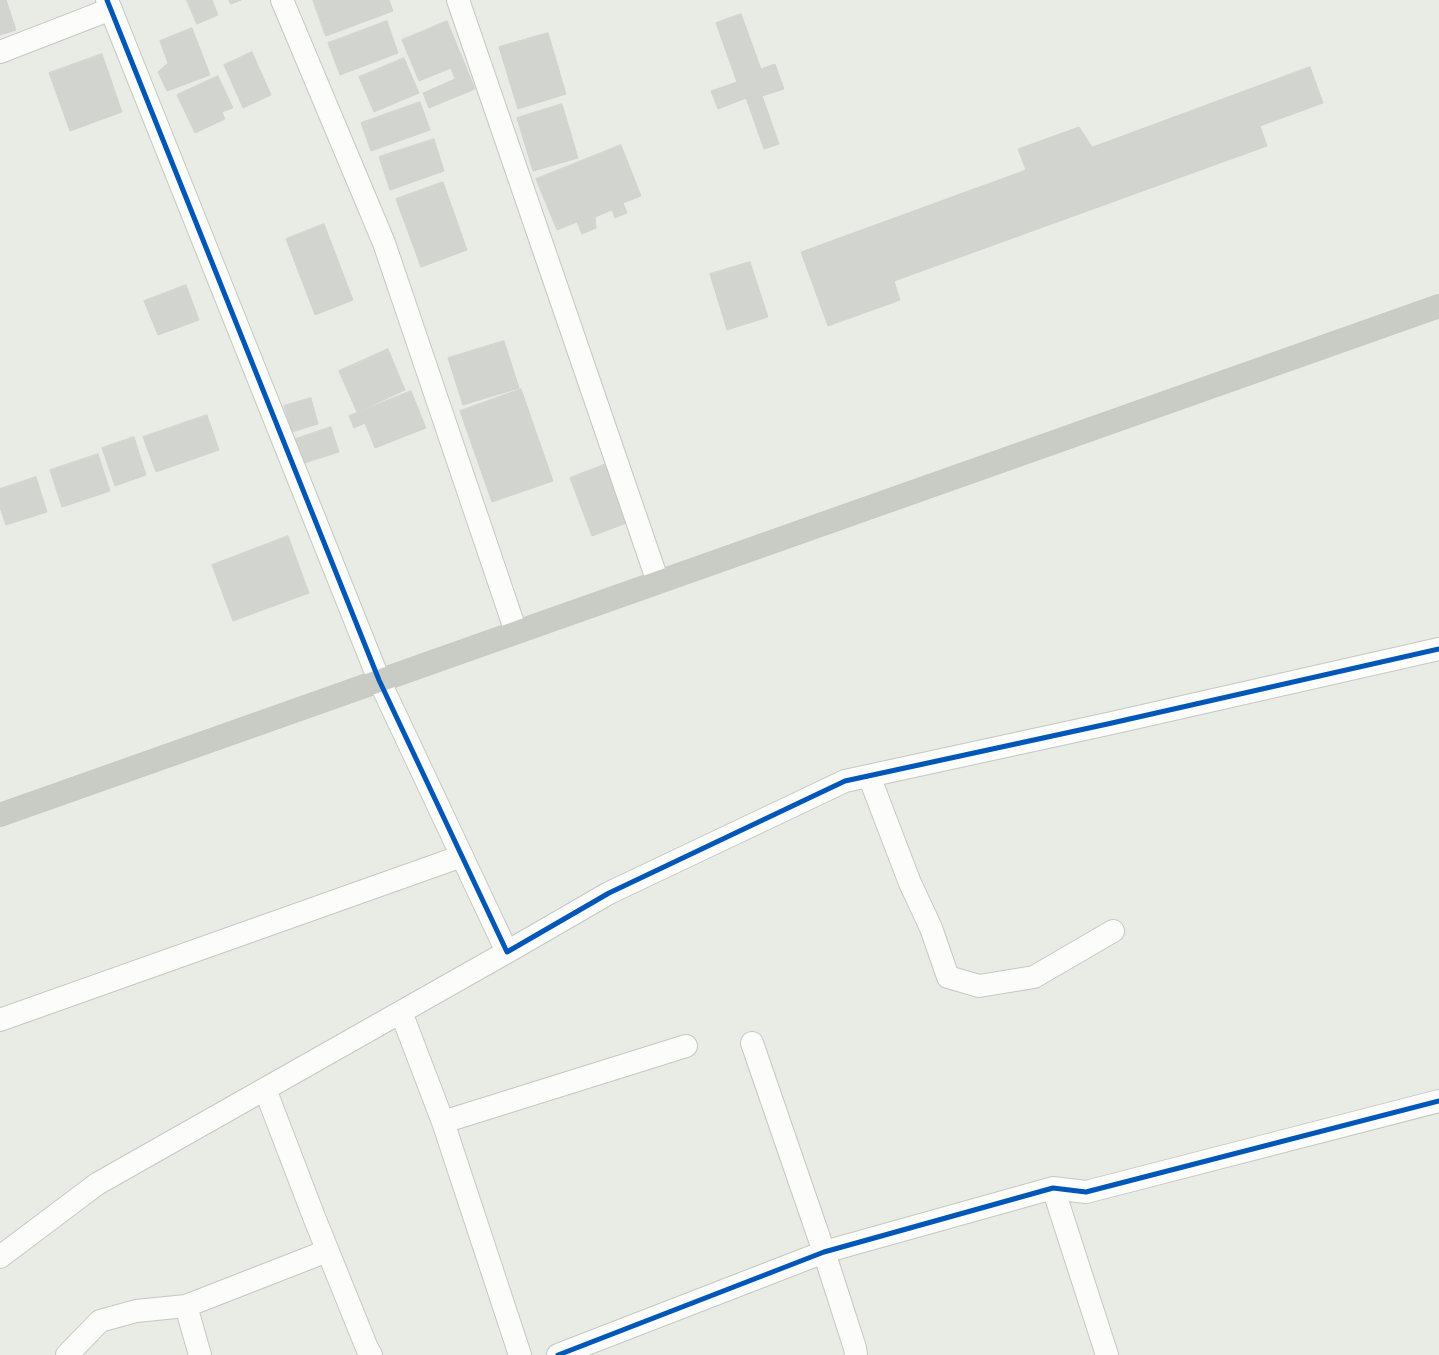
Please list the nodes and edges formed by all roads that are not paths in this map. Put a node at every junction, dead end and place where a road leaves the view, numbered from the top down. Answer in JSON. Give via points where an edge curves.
{"nodes":[{"id":1,"x":282,"y":0,"type":"edge"},
{"id":2,"x":458,"y":0,"type":"edge"},
{"id":3,"x":109,"y":5,"type":"edge"},
{"id":4,"x":0,"y":52,"type":"edge"},
{"id":5,"x":1439,"y":306,"type":"edge"},
{"id":6,"x":658,"y":582,"type":"junction"},
{"id":7,"x":516,"y":632,"type":"junction"},
{"id":8,"x":1439,"y":649,"type":"edge"},
{"id":9,"x":379,"y":680,"type":"junction"},
{"id":10,"x":869,"y":776,"type":"junction"},
{"id":11,"x":0,"y":815,"type":"edge"},
{"id":12,"x":462,"y":856,"type":"junction"},
{"id":13,"x":1113,"y":931,"type":"dead end"},
{"id":14,"x":507,"y":952,"type":"junction"},
{"id":15,"x":401,"y":1012,"type":"junction"},
{"id":16,"x":0,"y":1020,"type":"edge"},
{"id":17,"x":752,"y":1043,"type":"dead end"},
{"id":18,"x":686,"y":1046,"type":"dead end"},
{"id":19,"x":264,"y":1089,"type":"junction"},
{"id":20,"x":1439,"y":1101,"type":"edge"},
{"id":21,"x":443,"y":1122,"type":"junction"},
{"id":22,"x":1053,"y":1188,"type":"junction"},
{"id":23,"x":327,"y":1251,"type":"junction"},
{"id":24,"x":824,"y":1252,"type":"junction"},
{"id":25,"x":0,"y":1257,"type":"edge"},
{"id":26,"x":186,"y":1306,"type":"junction"},
{"id":27,"x":588,"y":1350,"type":"edge"},
{"id":28,"x":67,"y":1355,"type":"edge"},
{"id":29,"x":200,"y":1355,"type":"edge"},
{"id":30,"x":371,"y":1355,"type":"edge"},
{"id":31,"x":520,"y":1355,"type":"edge"},
{"id":32,"x":558,"y":1355,"type":"edge"},
{"id":33,"x":856,"y":1355,"type":"edge"},
{"id":34,"x":1107,"y":1355,"type":"edge"}],
"edges":[{"from":1,"to":7,"type":"street","via":[[384,243]]},
{"from":2,"to":6,"type":"street"},
{"from":3,"to":4,"type":"street"},
{"from":3,"to":9,"type":"street"},
{"from":5,"to":6,"type":"highway"},
{"from":6,"to":7,"type":"highway"},
{"from":7,"to":9,"type":"highway"},
{"from":8,"to":10,"type":"street"},
{"from":9,"to":11,"type":"highway"},
{"from":9,"to":12,"type":"street"},
{"from":10,"to":13,"type":"street","via":[[910,883],[931,928],[948,977],[979,986],[1034,976]]},
{"from":10,"to":14,"type":"street","via":[[846,781],[609,893]]},
{"from":12,"to":14,"type":"street"},
{"from":12,"to":16,"type":"street"},
{"from":14,"to":15,"type":"street"},
{"from":15,"to":19,"type":"street"},
{"from":15,"to":21,"type":"street"},
{"from":17,"to":24,"type":"street"},
{"from":18,"to":21,"type":"street"},
{"from":19,"to":23,"type":"street"},
{"from":19,"to":25,"type":"street","via":[[97,1184]]},
{"from":20,"to":22,"type":"street","via":[[1086,1192]]},
{"from":21,"to":31,"type":"street"},
{"from":22,"to":24,"type":"street"},
{"from":22,"to":34,"type":"street"},
{"from":23,"to":26,"type":"street"},
{"from":23,"to":30,"type":"street"},
{"from":24,"to":27,"type":"street"},
{"from":24,"to":33,"type":"street"},
{"from":26,"to":28,"type":"street","via":[[136,1311],[100,1321]]},
{"from":26,"to":29,"type":"street"},
{"from":27,"to":32,"type":"street"}]}
